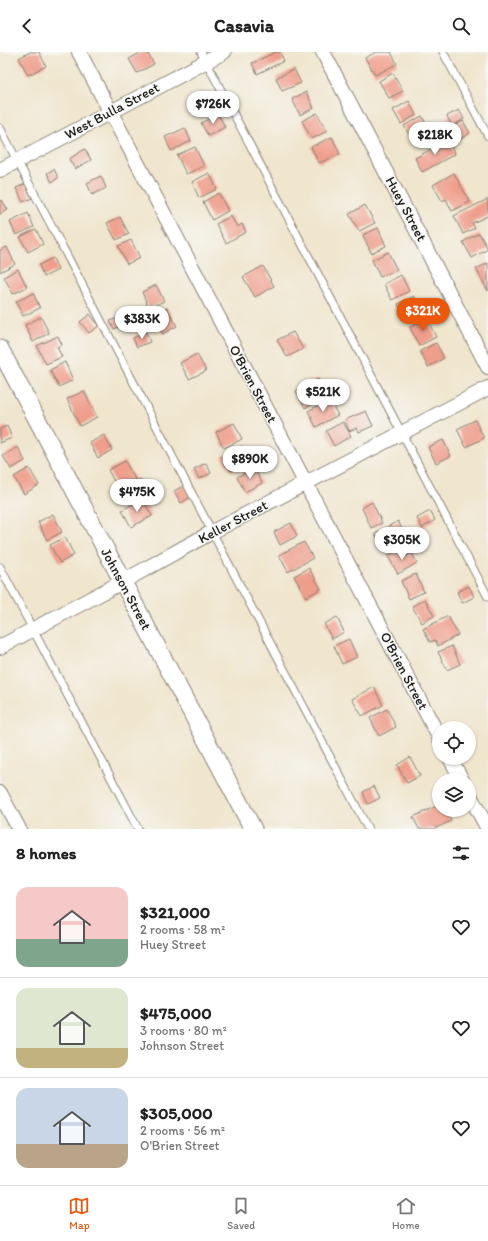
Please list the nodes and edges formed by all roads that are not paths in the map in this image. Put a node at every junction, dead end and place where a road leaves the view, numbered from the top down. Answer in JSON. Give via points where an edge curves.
{"nodes":[{"id":1,"x":79,"y":52,"type":"edge"},
{"id":2,"x":224,"y":52,"type":"edge"},
{"id":3,"x":323,"y":52,"type":"edge"},
{"id":4,"x":443,"y":52,"type":"edge"},
{"id":5,"x":203,"y":57,"type":"edge"},
{"id":6,"x":111,"y":112,"type":"junction"},
{"id":7,"x":0,"y":128,"type":"edge"},
{"id":8,"x":488,"y":136,"type":"edge"},
{"id":9,"x":17,"y":161,"type":"junction"},
{"id":10,"x":0,"y":170,"type":"edge"},
{"id":11,"x":0,"y":349,"type":"edge"},
{"id":12,"x":488,"y":367,"type":"edge"},
{"id":13,"x":488,"y":388,"type":"edge"},
{"id":14,"x":402,"y":434,"type":"junction"},
{"id":15,"x":305,"y":483,"type":"junction"},
{"id":16,"x":212,"y":532,"type":"junction"},
{"id":17,"x":0,"y":567,"type":"edge"},
{"id":18,"x":122,"y":582,"type":"junction"},
{"id":19,"x":488,"y":597,"type":"edge"},
{"id":20,"x":33,"y":630,"type":"junction"},
{"id":21,"x":0,"y":647,"type":"edge"},
{"id":22,"x":432,"y":724,"type":"edge"},
{"id":23,"x":0,"y":793,"type":"edge"},
{"id":24,"x":476,"y":807,"type":"edge"},
{"id":25,"x":19,"y":829,"type":"edge"},
{"id":26,"x":138,"y":829,"type":"edge"},
{"id":27,"x":253,"y":829,"type":"edge"},
{"id":28,"x":368,"y":829,"type":"edge"},
{"id":29,"x":488,"y":829,"type":"edge"}],
"edges":[{"from":1,"to":6,"type":"street","name":"O'Brien Street"},
{"from":2,"to":5,"type":"street","name":"West Bulla Street"},
{"from":3,"to":12,"type":"street","name":"Huey Street"},
{"from":4,"to":8,"type":"lane"},
{"from":5,"to":6,"type":"street","name":"West Bulla Street"},
{"from":5,"to":14,"type":"lane"},
{"from":6,"to":9,"type":"street","name":"West Bulla Street"},
{"from":6,"to":15,"type":"street","name":"O'Brien Street"},
{"from":7,"to":9,"type":"lane"},
{"from":9,"to":10,"type":"street","name":"West Bulla Street"},
{"from":9,"to":16,"type":"lane"},
{"from":11,"to":18,"type":"street","name":"Johnson Street"},
{"from":13,"to":14,"type":"street","name":"Keller Street"},
{"from":14,"to":15,"type":"street","name":"Keller Street"},
{"from":14,"to":19,"type":"lane"},
{"from":15,"to":16,"type":"street","name":"Keller Street"},
{"from":15,"to":22,"type":"street","name":"O'Brien Street"},
{"from":16,"to":18,"type":"street","name":"Keller Street"},
{"from":16,"to":28,"type":"lane"},
{"from":17,"to":20,"type":"lane"},
{"from":18,"to":20,"type":"street","name":"Keller Street"},
{"from":18,"to":27,"type":"street","name":"Johnson Street"},
{"from":20,"to":21,"type":"street","name":"Keller Street"},
{"from":20,"to":26,"type":"lane"},
{"from":23,"to":25,"type":"street"},
{"from":24,"to":29,"type":"street"}]}
